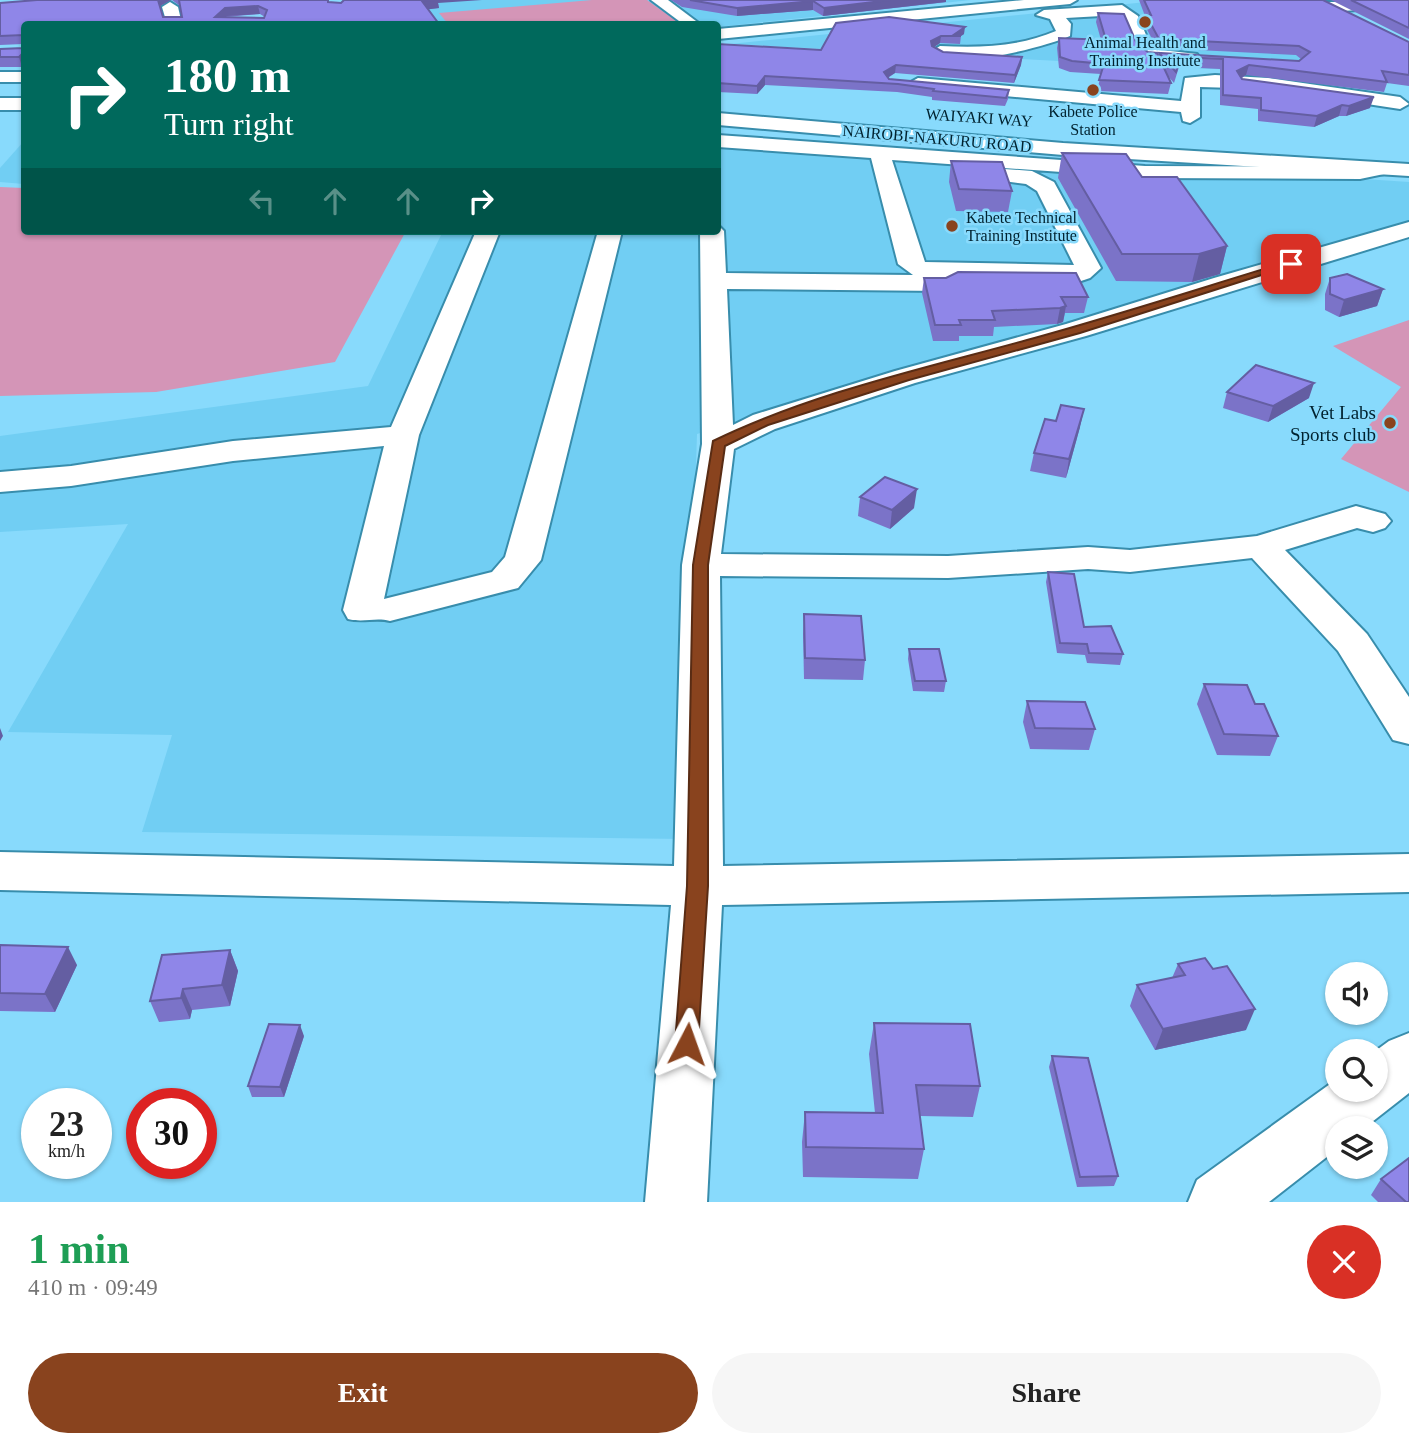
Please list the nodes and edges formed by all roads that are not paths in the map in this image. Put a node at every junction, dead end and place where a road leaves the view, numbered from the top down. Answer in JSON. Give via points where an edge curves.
{"nodes":[{"id":1,"x":659,"y":0,"type":"edge"},
{"id":2,"x":1070,"y":0,"type":"edge"},
{"id":3,"x":1319,"y":4,"type":"edge"},
{"id":4,"x":1012,"y":6,"type":"junction"},
{"id":5,"x":1369,"y":6,"type":"edge"},
{"id":6,"x":170,"y":7,"type":"dead end"},
{"id":7,"x":1054,"y":15,"type":"junction"},
{"id":8,"x":1381,"y":17,"type":"edge"},
{"id":9,"x":174,"y":21,"type":"edge"},
{"id":10,"x":688,"y":21,"type":"edge"},
{"id":11,"x":721,"y":34,"type":"edge"},
{"id":12,"x":940,"y":51,"type":"edge"},
{"id":13,"x":1206,"y":58,"type":"edge"},
{"id":14,"x":895,"y":81,"type":"edge"},
{"id":15,"x":0,"y":97,"type":"edge"},
{"id":16,"x":21,"y":97,"type":"edge"},
{"id":17,"x":1400,"y":103,"type":"dead end"},
{"id":18,"x":0,"y":104,"type":"edge"},
{"id":19,"x":21,"y":104,"type":"edge"},
{"id":20,"x":1188,"y":107,"type":"junction"},
{"id":21,"x":721,"y":119,"type":"edge"},
{"id":22,"x":721,"y":128,"type":"edge"},
{"id":23,"x":1192,"y":131,"type":"dead end"},
{"id":24,"x":721,"y":141,"type":"edge"},
{"id":25,"x":1063,"y":149,"type":"junction"},
{"id":26,"x":882,"y":162,"type":"junction"},
{"id":27,"x":1376,"y":169,"type":"junction"},
{"id":28,"x":1409,"y":170,"type":"edge"},
{"id":29,"x":1409,"y":229,"type":"edge"},
{"id":30,"x":486,"y":235,"type":"edge"},
{"id":31,"x":609,"y":235,"type":"edge"},
{"id":32,"x":712,"y":235,"type":"edge"},
{"id":33,"x":713,"y":281,"type":"junction"},
{"id":34,"x":1102,"y":285,"type":"dead end"},
{"id":35,"x":403,"y":435,"type":"junction"},
{"id":36,"x":718,"y":444,"type":"junction"},
{"id":37,"x":0,"y":482,"type":"edge"},
{"id":38,"x":1373,"y":521,"type":"dead end"},
{"id":39,"x":1261,"y":546,"type":"junction"},
{"id":40,"x":701,"y":565,"type":"junction"},
{"id":41,"x":1408,"y":729,"type":"edge"},
{"id":42,"x":0,"y":871,"type":"edge"},
{"id":43,"x":1409,"y":873,"type":"edge"},
{"id":44,"x":698,"y":886,"type":"junction"},
{"id":45,"x":1409,"y":1059,"type":"edge"},
{"id":46,"x":1388,"y":1075,"type":"edge"},
{"id":47,"x":1352,"y":1102,"type":"edge"},
{"id":48,"x":676,"y":1202,"type":"edge"},
{"id":49,"x":1219,"y":1202,"type":"edge"}],
"edges":[{"from":1,"to":10,"type":"main road"},
{"from":2,"to":4,"type":"main road"},
{"from":3,"to":5,"type":"main road"},
{"from":3,"to":8,"type":"main road","via":[[1352,20]]},
{"from":4,"to":7,"type":"main road","via":[[1035,15]]},
{"from":4,"to":11,"type":"main road"},
{"from":6,"to":9,"type":"main road"},
{"from":7,"to":12,"type":"main road","via":[[1064,33],[1046,42],[1005,52]]},
{"from":7,"to":13,"type":"main road","via":[[1122,10],[1130,16],[1145,52]]},
{"from":14,"to":20,"type":"main road"},
{"from":15,"to":16,"type":"main road"},
{"from":17,"to":20,"type":"main road","via":[[1204,80],[1191,82]]},
{"from":18,"to":19,"type":"main road"},
{"from":20,"to":23,"type":"main road"},
{"from":21,"to":25,"type":"main road","name":"NAIROBI-NAKURU ROAD"},
{"from":22,"to":25,"type":"main road","via":[[969,147]]},
{"from":24,"to":26,"type":"main road"},
{"from":25,"to":27,"type":"main road","name":"NAIROBI-NAKURU ROAD"},
{"from":26,"to":26,"type":"main road","via":[[911,264],[920,269],[1067,275],[1088,268],[1042,183],[1016,175]]},
{"from":26,"to":27,"type":"main road","via":[[1184,174],[1360,173]]},
{"from":27,"to":28,"type":"main road","name":"NAIROBI-NAKURU ROAD"},
{"from":29,"to":36,"type":"main road","via":[[905,377],[764,422]]},
{"from":30,"to":35,"type":"main road"},
{"from":31,"to":35,"type":"main road","via":[[523,560],[505,580],[376,610]]},
{"from":32,"to":33,"type":"main road"},
{"from":33,"to":34,"type":"main road"},
{"from":33,"to":36,"type":"main road"},
{"from":35,"to":37,"type":"main road","via":[[233,451]]},
{"from":36,"to":40,"type":"main road"},
{"from":38,"to":39,"type":"main road","via":[[1356,517]]},
{"from":39,"to":40,"type":"main road","via":[[1130,561],[1088,558],[948,567]]},
{"from":39,"to":41,"type":"main road","via":[[1353,643]]},
{"from":40,"to":44,"type":"main road"},
{"from":42,"to":44,"type":"main road"},
{"from":43,"to":44,"type":"main road"},
{"from":44,"to":48,"type":"main road"},
{"from":45,"to":46,"type":"main road"},
{"from":47,"to":49,"type":"main road"}]}
